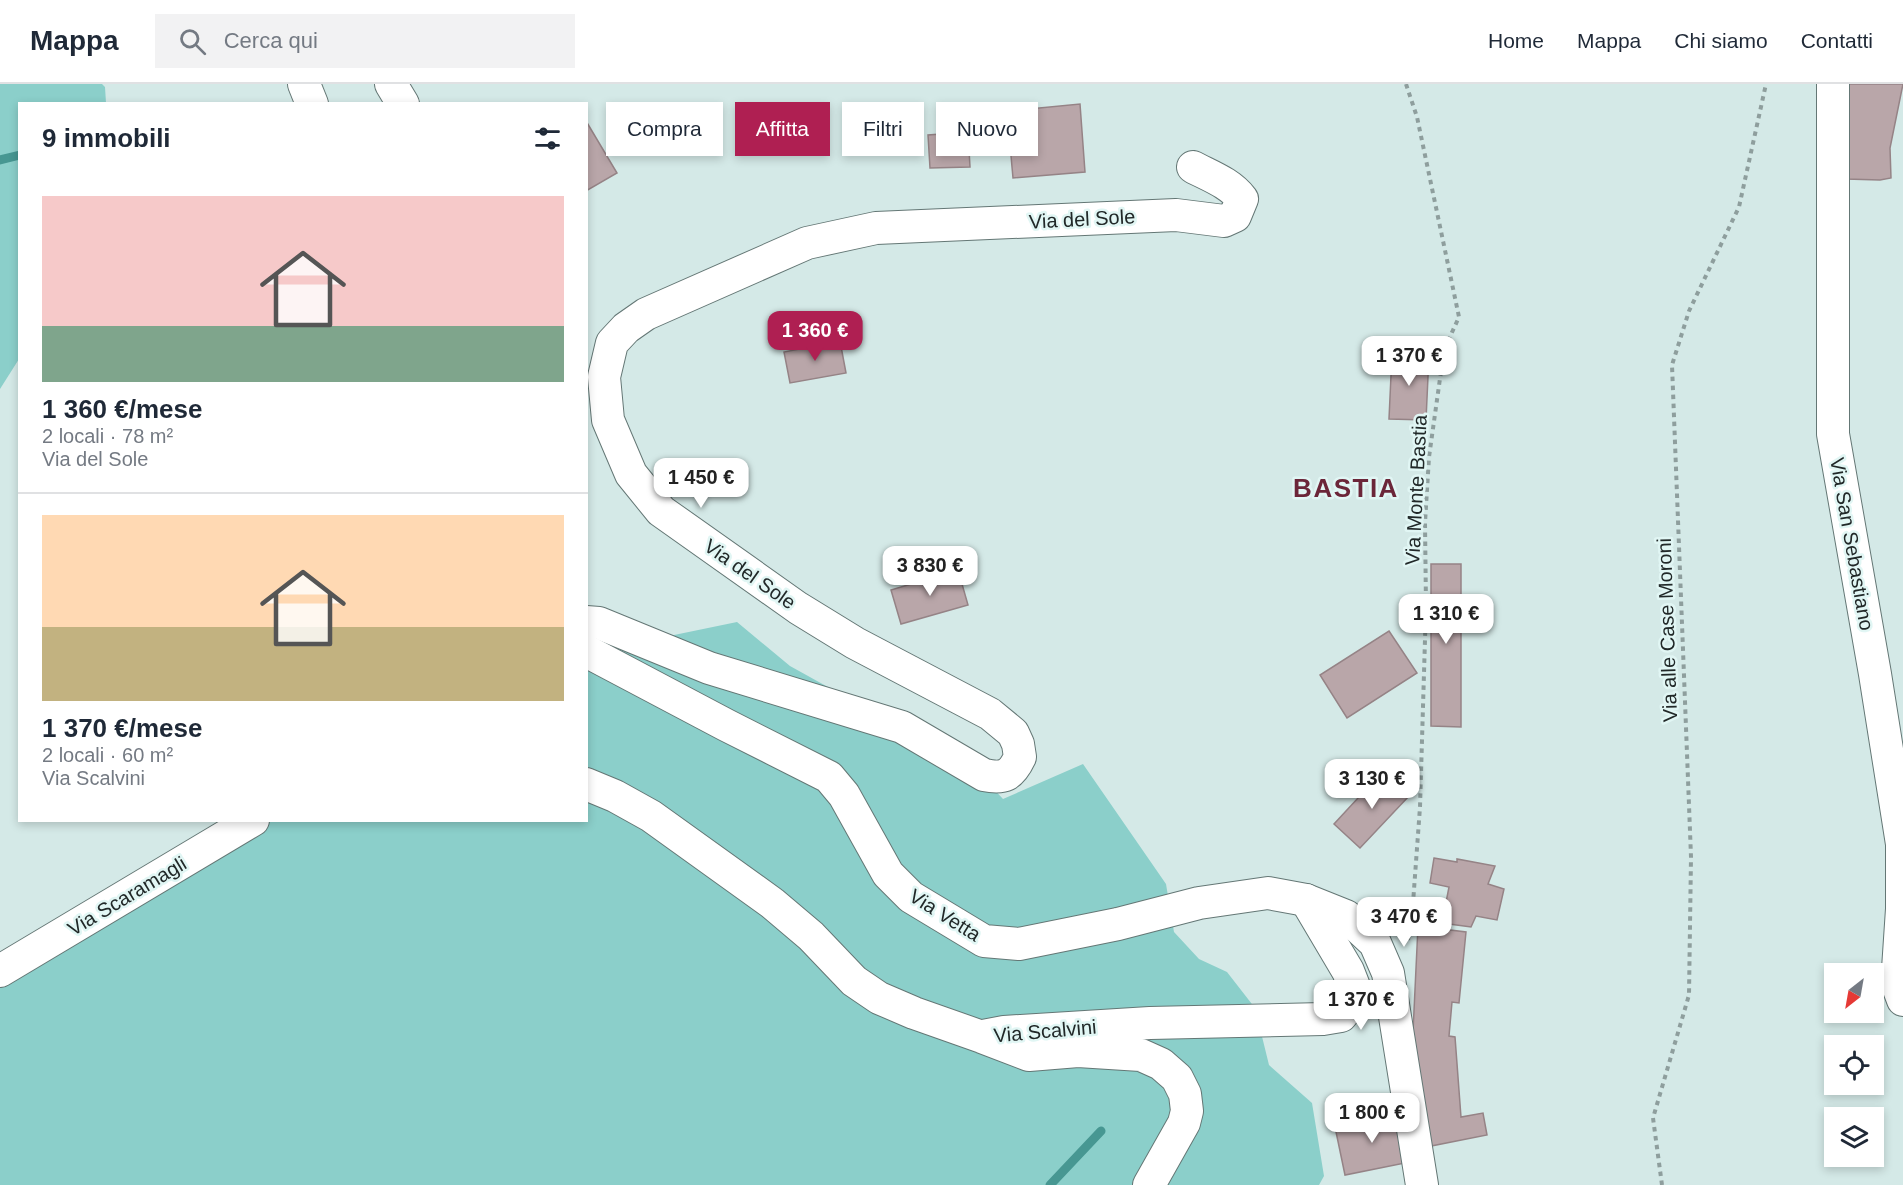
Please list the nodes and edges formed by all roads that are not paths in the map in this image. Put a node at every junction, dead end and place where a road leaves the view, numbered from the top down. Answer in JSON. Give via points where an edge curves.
{"nodes":[{"id":1,"x":304,"y":84,"type":"edge"},
{"id":2,"x":391,"y":84,"type":"edge"},
{"id":3,"x":1833,"y":84,"type":"edge"},
{"id":4,"x":311,"y":102,"type":"edge"},
{"id":5,"x":402,"y":102,"type":"edge"},
{"id":6,"x":1193,"y":167,"type":"dead end"},
{"id":7,"x":588,"y":622,"type":"edge"},
{"id":8,"x":588,"y":652,"type":"edge"},
{"id":9,"x":588,"y":785,"type":"edge"},
{"id":10,"x":251,"y":822,"type":"edge"},
{"id":11,"x":1306,"y":900,"type":"junction"},
{"id":12,"x":1902,"y":908,"type":"edge"},
{"id":13,"x":0,"y":971,"type":"edge"},
{"id":14,"x":1903,"y":1000,"type":"edge"},
{"id":15,"x":982,"y":1036,"type":"junction"},
{"id":16,"x":1149,"y":1185,"type":"edge"},
{"id":17,"x":1422,"y":1185,"type":"edge"}],
"edges":[{"from":1,"to":4,"type":"street"},
{"from":2,"to":5,"type":"street"},
{"from":3,"to":12,"type":"street","name":"Via San Sebastiano","via":[[1833,434],[1902,844]]},
{"from":6,"to":7,"type":"street","name":"Via del Sole","via":[[1237,192],[1242,199],[1235,216],[1224,221],[1176,215],[876,228],[807,243],[646,314],[612,343],[604,378],[608,420],[631,474],[661,511],[798,608],[855,643],[990,714],[1013,733],[1018,744],[1020,756],[1006,775],[984,775],[902,726],[709,669],[599,623]]},
{"from":8,"to":11,"type":"street","name":"Via Vetta","via":[[829,777],[844,795],[888,874],[911,897],[984,940],[1019,944],[1199,903],[1268,893]]},
{"from":9,"to":15,"type":"street","name":"Via Scalvini","via":[[651,816],[772,903],[854,981],[879,998]]},
{"from":10,"to":13,"type":"street","name":"Via Scaramagli"},
{"from":11,"to":15,"type":"street","name":"Via Scalvini","via":[[1355,989],[1350,1006],[1341,1016],[1150,1023]]},
{"from":11,"to":17,"type":"street","name":"Via Vetta","via":[[1346,916],[1375,943],[1388,973]]},
{"from":12,"to":14,"type":"street","name":"Via San Sebastiano","via":[[1897,984]]},
{"from":15,"to":16,"type":"street","via":[[1029,1055],[1078,1051],[1142,1055],[1177,1078],[1185,1094],[1184,1123]]}]}
